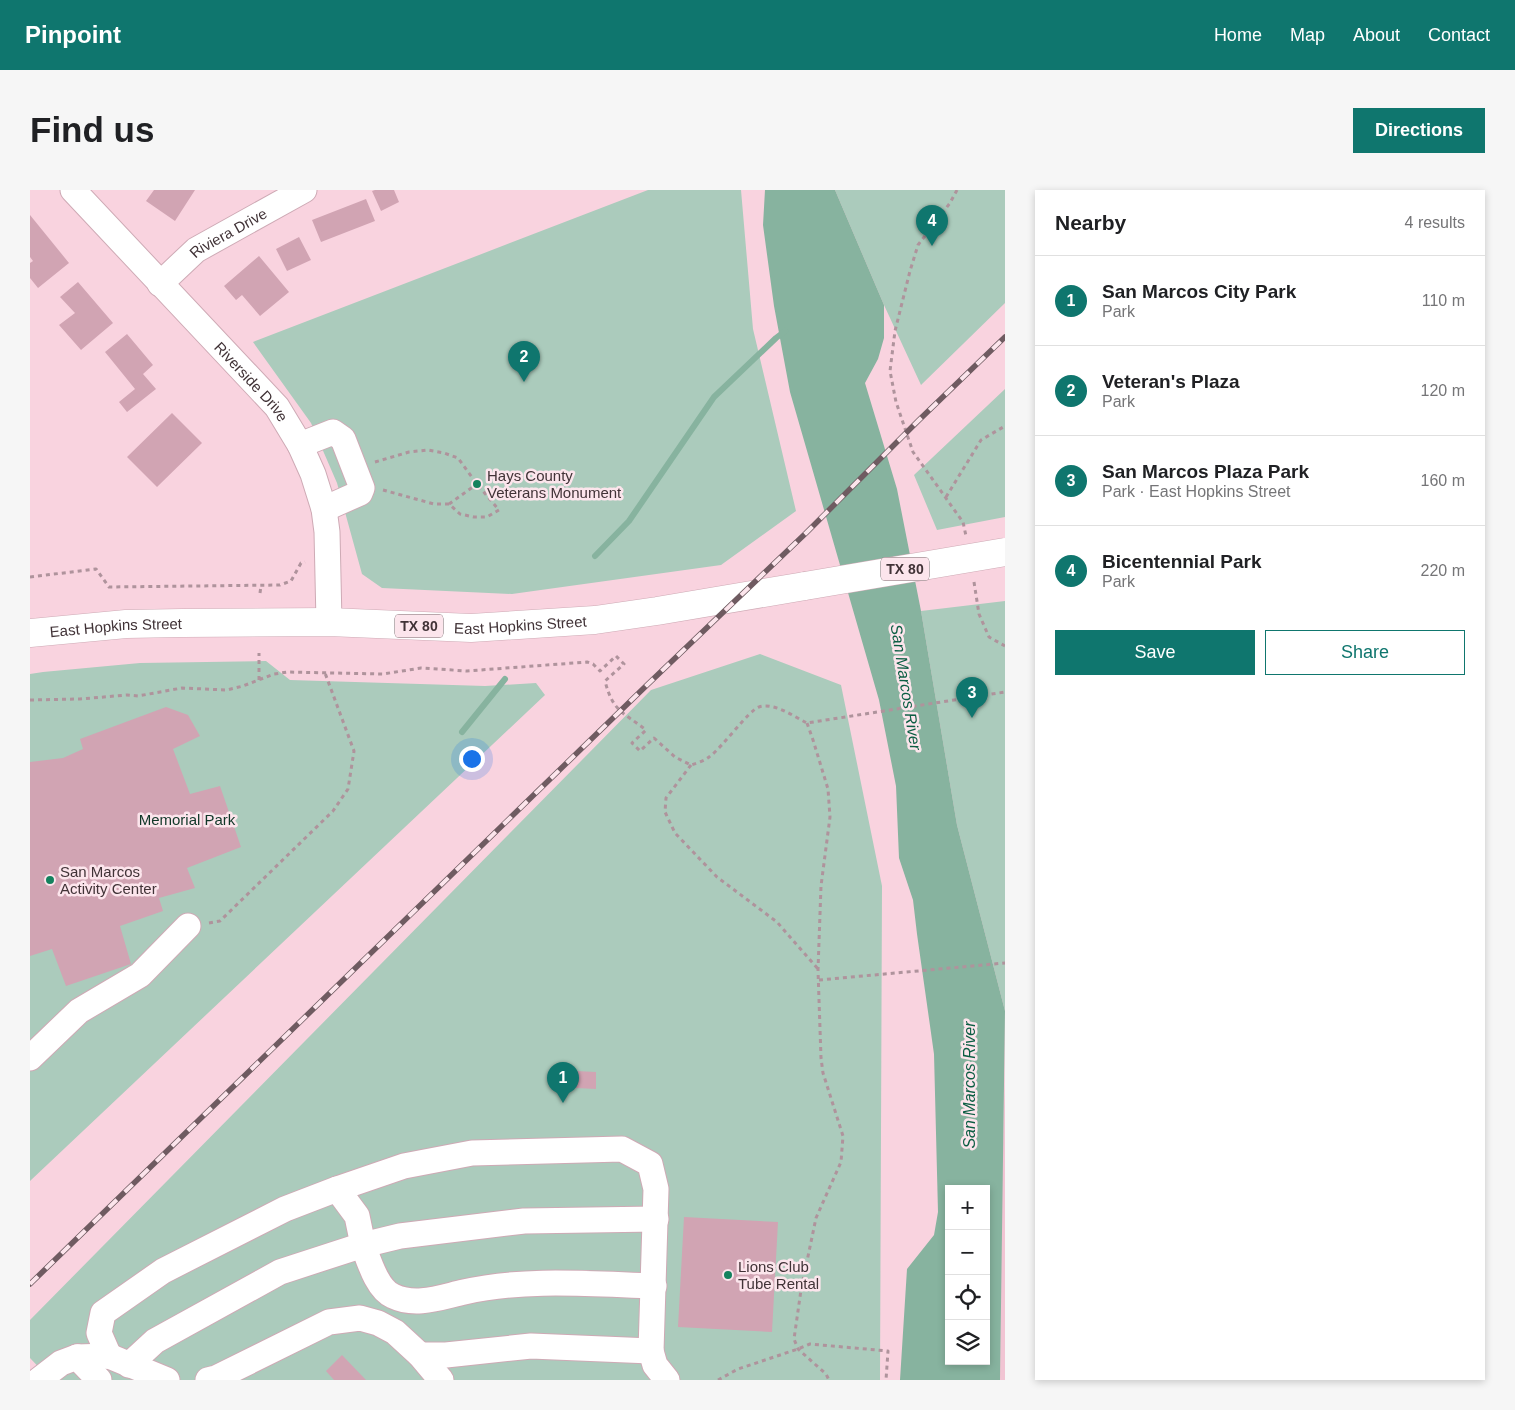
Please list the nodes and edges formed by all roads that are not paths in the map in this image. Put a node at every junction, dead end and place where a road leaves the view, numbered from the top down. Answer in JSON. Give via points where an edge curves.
{"nodes":[{"id":1,"x":73,"y":190,"type":"edge"},
{"id":2,"x":304,"y":190,"type":"edge"},
{"id":3,"x":160,"y":284,"type":"junction"},
{"id":4,"x":300,"y":445,"type":"junction"},
{"id":5,"x":324,"y":509,"type":"junction"},
{"id":6,"x":1005,"y":552,"type":"edge"},
{"id":7,"x":329,"y":622,"type":"junction"},
{"id":8,"x":30,"y":633,"type":"edge"},
{"id":9,"x":188,"y":926,"type":"road end"},
{"id":10,"x":30,"y":1058,"type":"edge"},
{"id":11,"x":337,"y":1189,"type":"junction"},
{"id":12,"x":656,"y":1219,"type":"junction"},
{"id":13,"x":363,"y":1245,"type":"junction"},
{"id":14,"x":654,"y":1286,"type":"junction"},
{"id":15,"x":651,"y":1351,"type":"junction"},
{"id":16,"x":420,"y":1355,"type":"junction"},
{"id":17,"x":69,"y":1360,"type":"junction"},
{"id":18,"x":119,"y":1360,"type":"junction"},
{"id":19,"x":39,"y":1380,"type":"edge"},
{"id":20,"x":99,"y":1380,"type":"edge"},
{"id":21,"x":167,"y":1380,"type":"edge"},
{"id":22,"x":208,"y":1380,"type":"edge"},
{"id":23,"x":441,"y":1380,"type":"edge"},
{"id":24,"x":667,"y":1380,"type":"edge"}],
"edges":[{"from":1,"to":3,"type":"street","name":"Riverside Drive"},
{"from":2,"to":3,"type":"street","name":"Riviera Drive","via":[[196,250]]},
{"from":3,"to":4,"type":"street","name":"Riverside Drive","via":[[277,407]]},
{"from":4,"to":5,"type":"street","name":"Riverside Drive"},
{"from":4,"to":5,"type":"street","via":[[333,432],[344,438],[359,479],[360,494]]},
{"from":5,"to":7,"type":"street","name":"Riverside Drive"},
{"from":6,"to":7,"type":"main road","name":"East Hopkins Street","number":"TX 80","bridge":true,"via":[[595,620],[472,628]]},
{"from":7,"to":8,"type":"main road","name":"East Hopkins Street","number":"TX 80","via":[[126,624]]},
{"from":9,"to":10,"type":"street","via":[[140,975],[79,1011]]},
{"from":11,"to":12,"type":"street","via":[[404,1166],[472,1153],[622,1149],[650,1164],[656,1189]]},
{"from":11,"to":13,"type":"street","via":[[356,1216]]},
{"from":11,"to":18,"type":"street","via":[[285,1209],[163,1271],[103,1314],[99,1333]]},
{"from":12,"to":13,"type":"street","via":[[524,1221],[400,1236]]},
{"from":12,"to":14,"type":"street"},
{"from":13,"to":14,"type":"street","via":[[378,1281],[392,1296],[411,1302],[518,1283]]},
{"from":13,"to":18,"type":"street","via":[[280,1272]]},
{"from":14,"to":15,"type":"street"},
{"from":15,"to":16,"type":"street","via":[[531,1346]]},
{"from":15,"to":24,"type":"street","via":[[655,1365]]},
{"from":16,"to":22,"type":"street","via":[[394,1332],[360,1318],[329,1322]]},
{"from":16,"to":23,"type":"street"},
{"from":17,"to":18,"type":"street"},
{"from":17,"to":19,"type":"street"},
{"from":17,"to":20,"type":"street"},
{"from":18,"to":21,"type":"street"}]}
